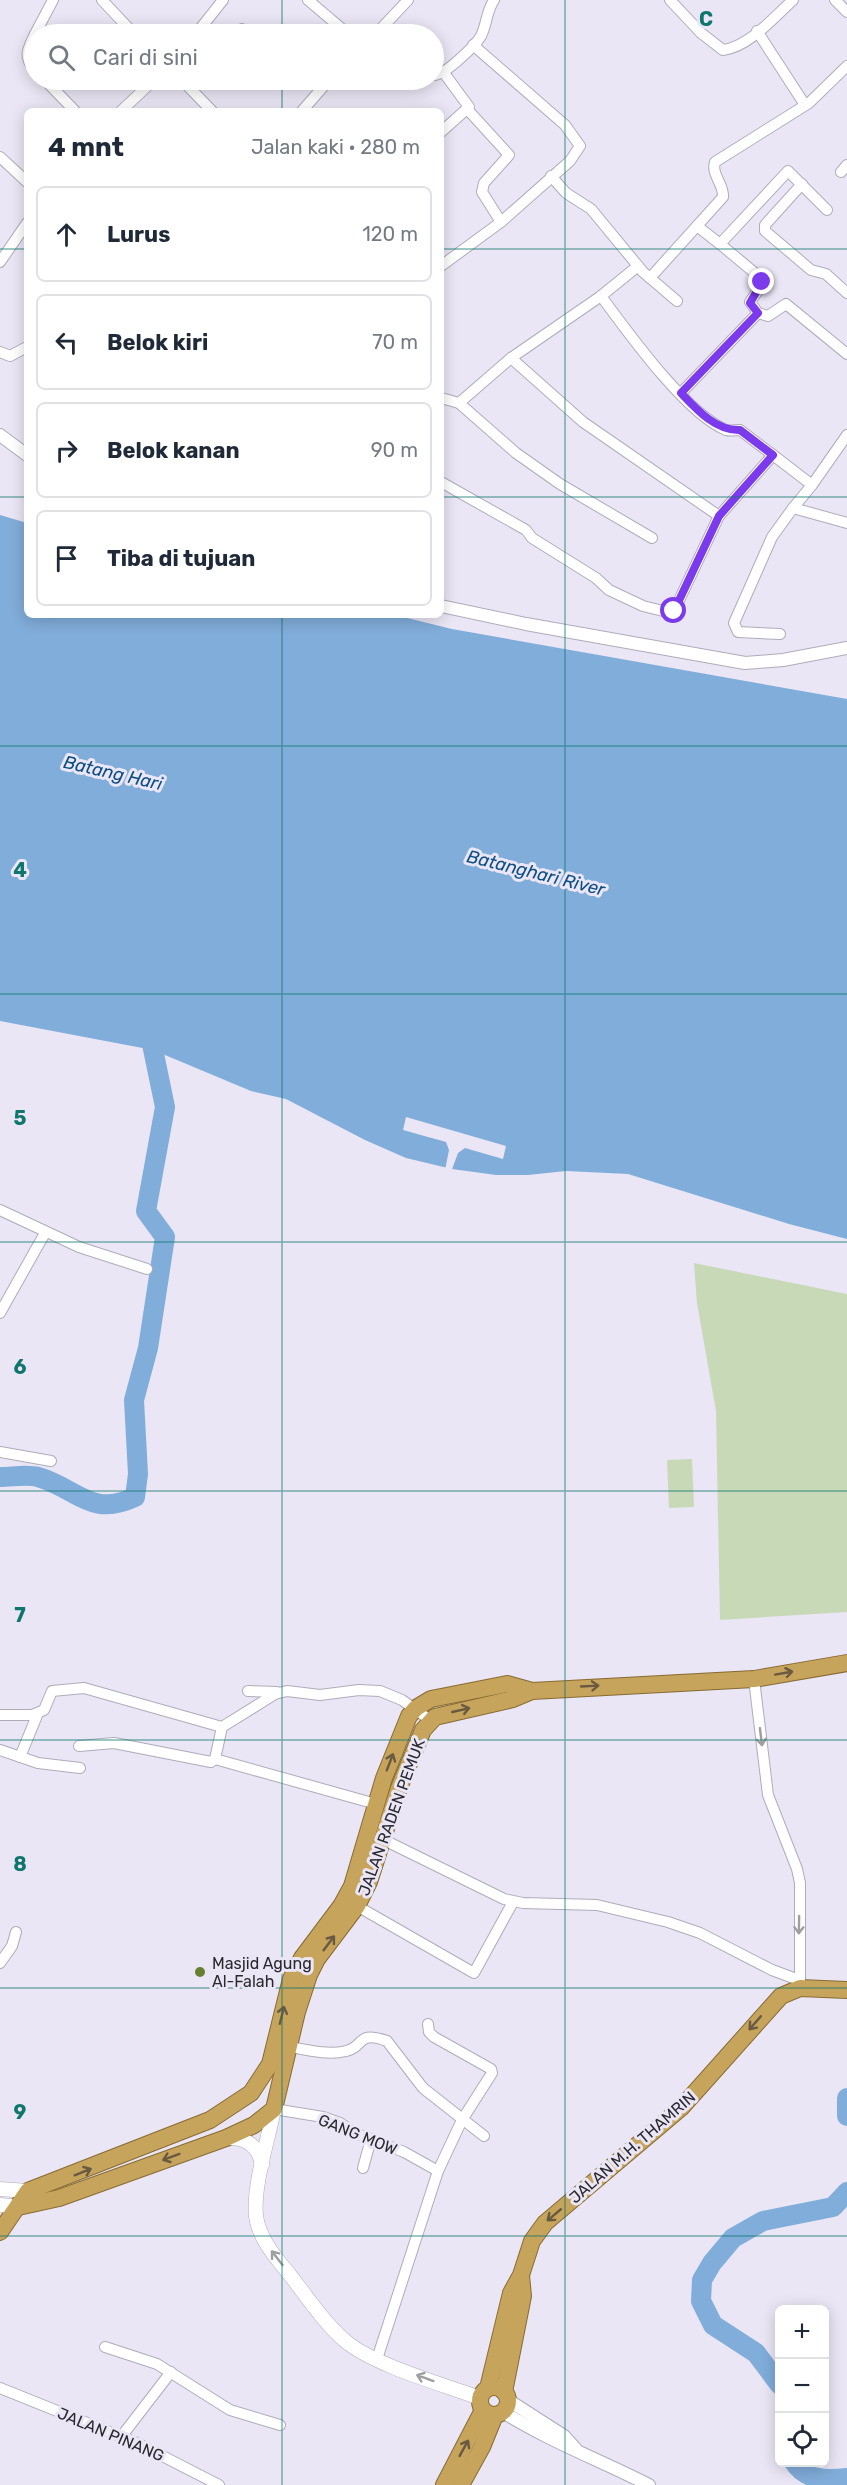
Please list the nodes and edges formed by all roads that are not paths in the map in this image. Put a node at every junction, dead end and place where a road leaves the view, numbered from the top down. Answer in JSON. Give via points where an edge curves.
{"nodes":[{"id":1,"x":53,"y":0,"type":"edge"},
{"id":2,"x":102,"y":0,"type":"edge"},
{"id":3,"x":223,"y":0,"type":"edge"},
{"id":4,"x":308,"y":0,"type":"edge"},
{"id":5,"x":408,"y":0,"type":"edge"},
{"id":6,"x":494,"y":0,"type":"edge"},
{"id":7,"x":669,"y":0,"type":"edge"},
{"id":8,"x":793,"y":0,"type":"edge"},
{"id":9,"x":835,"y":0,"type":"edge"},
{"id":10,"x":847,"y":12,"type":"edge"},
{"id":11,"x":41,"y":24,"type":"edge"},
{"id":12,"x":125,"y":24,"type":"edge"},
{"id":13,"x":204,"y":24,"type":"edge"},
{"id":14,"x":336,"y":24,"type":"edge"},
{"id":15,"x":385,"y":24,"type":"edge"},
{"id":16,"x":757,"y":32,"type":"junction"},
{"id":17,"x":473,"y":45,"type":"junction"},
{"id":18,"x":847,"y":66,"type":"edge"},
{"id":19,"x":444,"y":70,"type":"edge"},
{"id":20,"x":444,"y":79,"type":"edge"},
{"id":21,"x":55,"y":90,"type":"edge"},
{"id":22,"x":144,"y":90,"type":"edge"},
{"id":23,"x":195,"y":90,"type":"edge"},
{"id":24,"x":322,"y":90,"type":"edge"},
{"id":25,"x":805,"y":105,"type":"junction"},
{"id":26,"x":72,"y":108,"type":"edge"},
{"id":27,"x":125,"y":108,"type":"edge"},
{"id":28,"x":210,"y":108,"type":"edge"},
{"id":29,"x":309,"y":108,"type":"edge"},
{"id":30,"x":468,"y":110,"type":"junction"},
{"id":31,"x":444,"y":130,"type":"edge"},
{"id":32,"x":0,"y":157,"type":"edge"},
{"id":33,"x":551,"y":176,"type":"junction"},
{"id":34,"x":24,"y":179,"type":"edge"},
{"id":35,"x":802,"y":184,"type":"junction"},
{"id":36,"x":827,"y":210,"type":"dead end"},
{"id":37,"x":501,"y":222,"type":"junction"},
{"id":38,"x":24,"y":226,"type":"edge"},
{"id":39,"x":697,"y":226,"type":"junction"},
{"id":40,"x":720,"y":244,"type":"junction"},
{"id":41,"x":0,"y":262,"type":"edge"},
{"id":42,"x":444,"y":264,"type":"edge"},
{"id":43,"x":638,"y":266,"type":"junction"},
{"id":44,"x":650,"y":278,"type":"junction"},
{"id":45,"x":847,"y":293,"type":"edge"},
{"id":46,"x":601,"y":296,"type":"junction"},
{"id":47,"x":677,"y":301,"type":"dead end"},
{"id":48,"x":758,"y":313,"type":"junction"},
{"id":49,"x":24,"y":349,"type":"edge"},
{"id":50,"x":0,"y":352,"type":"edge"},
{"id":51,"x":847,"y":354,"type":"edge"},
{"id":52,"x":511,"y":358,"type":"junction"},
{"id":53,"x":681,"y":393,"type":"junction"},
{"id":54,"x":444,"y":399,"type":"edge"},
{"id":55,"x":459,"y":402,"type":"junction"},
{"id":56,"x":0,"y":435,"type":"edge"},
{"id":57,"x":847,"y":435,"type":"edge"},
{"id":58,"x":24,"y":453,"type":"edge"},
{"id":59,"x":773,"y":455,"type":"junction"},
{"id":60,"x":444,"y":484,"type":"edge"},
{"id":61,"x":812,"y":485,"type":"junction"},
{"id":62,"x":793,"y":508,"type":"junction"},
{"id":63,"x":719,"y":516,"type":"junction"},
{"id":64,"x":847,"y":523,"type":"edge"},
{"id":65,"x":652,"y":538,"type":"dead end"},
{"id":66,"x":444,"y":607,"type":"edge"},
{"id":67,"x":780,"y":634,"type":"dead end"},
{"id":68,"x":847,"y":648,"type":"edge"},
{"id":69,"x":0,"y":1210,"type":"edge"},
{"id":70,"x":45,"y":1233,"type":"junction"},
{"id":71,"x":147,"y":1269,"type":"dead end"},
{"id":72,"x":0,"y":1313,"type":"edge"},
{"id":73,"x":0,"y":1452,"type":"edge"},
{"id":74,"x":51,"y":1461,"type":"dead end"},
{"id":75,"x":847,"y":1663,"type":"edge"},
{"id":76,"x":754,"y":1678,"type":"junction"},
{"id":77,"x":248,"y":1691,"type":"dead end"},
{"id":78,"x":531,"y":1691,"type":"junction"},
{"id":79,"x":280,"y":1692,"type":"junction"},
{"id":80,"x":416,"y":1708,"type":"junction"},
{"id":81,"x":38,"y":1713,"type":"junction"},
{"id":82,"x":0,"y":1715,"type":"edge"},
{"id":83,"x":430,"y":1720,"type":"junction"},
{"id":84,"x":222,"y":1727,"type":"junction"},
{"id":85,"x":79,"y":1746,"type":"dead end"},
{"id":86,"x":0,"y":1750,"type":"edge"},
{"id":87,"x":20,"y":1757,"type":"junction"},
{"id":88,"x":215,"y":1759,"type":"junction"},
{"id":89,"x":80,"y":1768,"type":"dead end"},
{"id":90,"x":376,"y":1803,"type":"junction"},
{"id":91,"x":384,"y":1840,"type":"junction"},
{"id":92,"x":513,"y":1902,"type":"junction"},
{"id":93,"x":357,"y":1906,"type":"junction"},
{"id":94,"x":16,"y":1932,"type":"dead end"},
{"id":95,"x":0,"y":1963,"type":"edge"},
{"id":96,"x":799,"y":1984,"type":"junction"},
{"id":97,"x":847,"y":1990,"type":"edge"},
{"id":98,"x":428,"y":2024,"type":"dead end"},
{"id":99,"x":282,"y":2045,"type":"junction"},
{"id":100,"x":275,"y":2073,"type":"junction"},
{"id":101,"x":274,"y":2109,"type":"junction"},
{"id":102,"x":462,"y":2120,"type":"junction"},
{"id":103,"x":484,"y":2136,"type":"dead end"},
{"id":104,"x":226,"y":2138,"type":"junction"},
{"id":105,"x":371,"y":2139,"type":"junction"},
{"id":106,"x":262,"y":2167,"type":"junction"},
{"id":107,"x":363,"y":2168,"type":"dead end"},
{"id":108,"x":438,"y":2171,"type":"junction"},
{"id":109,"x":0,"y":2189,"type":"edge"},
{"id":110,"x":28,"y":2191,"type":"junction"},
{"id":111,"x":0,"y":2205,"type":"edge"},
{"id":112,"x":18,"y":2207,"type":"junction"},
{"id":113,"x":0,"y":2232,"type":"edge"},
{"id":114,"x":105,"y":2347,"type":"dead end"},
{"id":115,"x":377,"y":2358,"type":"junction"},
{"id":116,"x":171,"y":2372,"type":"junction"},
{"id":117,"x":0,"y":2388,"type":"edge"},
{"id":118,"x":494,"y":2402,"type":"junction"},
{"id":119,"x":280,"y":2425,"type":"dead end"},
{"id":120,"x":121,"y":2437,"type":"junction"},
{"id":121,"x":219,"y":2485,"type":"edge"},
{"id":122,"x":444,"y":2485,"type":"edge"},
{"id":123,"x":461,"y":2485,"type":"edge"},
{"id":124,"x":649,"y":2485,"type":"edge"}],
"edges":[{"from":1,"to":11,"type":"street"},
{"from":2,"to":12,"type":"street"},
{"from":3,"to":13,"type":"street"},
{"from":4,"to":14,"type":"street"},
{"from":5,"to":15,"type":"street"},
{"from":6,"to":17,"type":"street","via":[[480,38]]},
{"from":7,"to":16,"type":"street","via":[[723,50],[733,49]]},
{"from":8,"to":16,"type":"street"},
{"from":9,"to":10,"type":"street"},
{"from":16,"to":25,"type":"street"},
{"from":17,"to":19,"type":"street"},
{"from":17,"to":33,"type":"street","via":[[566,125],[580,146],[570,161]]},
{"from":18,"to":25,"type":"street"},
{"from":20,"to":30,"type":"street","via":[[467,102]]},
{"from":21,"to":26,"type":"street"},
{"from":22,"to":27,"type":"street"},
{"from":23,"to":28,"type":"street"},
{"from":24,"to":29,"type":"street"},
{"from":25,"to":39,"type":"street","via":[[715,162],[723,197]]},
{"from":30,"to":31,"type":"street"},
{"from":30,"to":37,"type":"street","via":[[509,155],[484,183],[482,192]]},
{"from":32,"to":34,"type":"street"},
{"from":33,"to":37,"type":"street"},
{"from":33,"to":43,"type":"street","via":[[566,194],[591,209]]},
{"from":35,"to":36,"type":"street"},
{"from":35,"to":40,"type":"street","via":[[785,171]]},
{"from":35,"to":45,"type":"street","via":[[765,225],[765,231],[811,270],[826,274]]},
{"from":37,"to":42,"type":"street"},
{"from":38,"to":41,"type":"street"},
{"from":39,"to":40,"type":"street"},
{"from":39,"to":44,"type":"street"},
{"from":40,"to":48,"type":"street","via":[[762,279],[750,303]]},
{"from":43,"to":44,"type":"street"},
{"from":43,"to":46,"type":"street"},
{"from":44,"to":47,"type":"street"},
{"from":46,"to":52,"type":"street"},
{"from":46,"to":53,"type":"street","via":[[650,361]]},
{"from":48,"to":51,"type":"street","via":[[768,316],[786,304]]},
{"from":48,"to":53,"type":"street"},
{"from":49,"to":50,"type":"street","via":[[10,356]]},
{"from":52,"to":55,"type":"street"},
{"from":52,"to":63,"type":"street","via":[[583,422]]},
{"from":53,"to":59,"type":"street","via":[[715,423],[729,431],[740,430]]},
{"from":54,"to":55,"type":"street"},
{"from":55,"to":65,"type":"street","via":[[516,453]]},
{"from":56,"to":58,"type":"street"},
{"from":57,"to":61,"type":"street"},
{"from":59,"to":61,"type":"street"},
{"from":59,"to":63,"type":"street"},
{"from":60,"to":63,"type":"street","via":[[526,530],[609,590],[643,606],[671,613]]},
{"from":61,"to":62,"type":"street"},
{"from":62,"to":64,"type":"street"},
{"from":62,"to":67,"type":"street","via":[[772,537],[734,623],[738,632]]},
{"from":66,"to":68,"type":"street","via":[[745,663]]},
{"from":69,"to":70,"type":"street"},
{"from":70,"to":71,"type":"street"},
{"from":70,"to":72,"type":"street"},
{"from":73,"to":74,"type":"street"},
{"from":76,"to":75,"type":"highway","name":"JALAN RADEN PEMUK","one_way":true},
{"from":78,"to":76,"type":"highway","name":"JALAN RADEN PEMUK","one_way":true},
{"from":76,"to":96,"type":"street","one_way":true,"via":[[768,1795],[800,1884]]},
{"from":77,"to":79,"type":"street"},
{"from":78,"to":80,"type":"highway","name":"JALAN RADEN PEMUK","via":[[507,1684],[431,1699]]},
{"from":83,"to":78,"type":"highway","name":"JALAN RADEN PEMUK","one_way":true},
{"from":79,"to":80,"type":"street","via":[[320,1695],[369,1690]]},
{"from":79,"to":84,"type":"street"},
{"from":80,"to":83,"type":"street"},
{"from":90,"to":80,"type":"highway","name":"JALAN RADEN PEMUK","one_way":true,"via":[[404,1726]]},
{"from":81,"to":82,"type":"street"},
{"from":81,"to":84,"type":"street","via":[[44,1710],[52,1691],[84,1688]]},
{"from":81,"to":87,"type":"street"},
{"from":83,"to":91,"type":"highway","name":"JALAN RADEN PEMUK","via":[[409,1760]]},
{"from":84,"to":88,"type":"street"},
{"from":85,"to":88,"type":"street","via":[[114,1743],[211,1762]]},
{"from":86,"to":87,"type":"street"},
{"from":87,"to":89,"type":"street"},
{"from":88,"to":90,"type":"street"},
{"from":99,"to":90,"type":"highway","name":"JALAN RADEN PEMUK","one_way":true,"via":[[291,1978],[352,1886]]},
{"from":91,"to":92,"type":"street"},
{"from":91,"to":93,"type":"highway","name":"JALAN RADEN PEMUK"},
{"from":92,"to":93,"type":"street","via":[[474,1972]]},
{"from":92,"to":96,"type":"street","via":[[597,1905],[668,1922],[700,1933]]},
{"from":99,"to":93,"type":"highway","name":"JALAN RADEN PEMUK","one_way":true,"via":[[313,1967]]},
{"from":94,"to":95,"type":"street"},
{"from":96,"to":97,"type":"highway"},
{"from":96,"to":118,"type":"highway","name":"JALAN M.H. THAMRIN","one_way":true,"via":[[766,2010],[681,2108],[545,2223],[532,2241],[511,2293]]},
{"from":98,"to":102,"type":"street","via":[[429,2032],[440,2041],[492,2070]]},
{"from":99,"to":100,"type":"highway","name":"JALAN RADEN PEMUK"},
{"from":99,"to":102,"type":"street","via":[[336,2052],[347,2051],[369,2037],[387,2041],[423,2088]]},
{"from":100,"to":101,"type":"highway","name":"JALAN RADEN PEMUK"},
{"from":110,"to":100,"type":"highway","one_way":true,"via":[[210,2120]]},
{"from":101,"to":104,"type":"highway","via":[[254,2125]]},
{"from":101,"to":105,"type":"street","name":"GANG MOW","via":[[323,2117]]},
{"from":101,"to":106,"type":"main road"},
{"from":102,"to":103,"type":"street"},
{"from":102,"to":108,"type":"street"},
{"from":104,"to":106,"type":"main road","via":[[244,2139],[253,2146]]},
{"from":104,"to":112,"type":"highway","one_way":true,"via":[[58,2198]]},
{"from":105,"to":107,"type":"street"},
{"from":105,"to":108,"type":"street","name":"GANG MOW"},
{"from":115,"to":106,"type":"main road","one_way":true,"via":[[350,2344],[270,2250],[256,2216]]},
{"from":108,"to":115,"type":"street"},
{"from":109,"to":110,"type":"main road"},
{"from":110,"to":112,"type":"highway"},
{"from":111,"to":112,"type":"main road"},
{"from":112,"to":113,"type":"highway"},
{"from":114,"to":116,"type":"street"},
{"from":118,"to":115,"type":"main road","one_way":true},
{"from":116,"to":119,"type":"street","via":[[230,2410]]},
{"from":116,"to":120,"type":"street"},
{"from":117,"to":120,"type":"street","name":"JALAN PINANG"},
{"from":122,"to":118,"type":"highway","name":"JALAN M.H. THAMRIN","one_way":true},
{"from":118,"to":123,"type":"highway","name":"JALAN M.H. THAMRIN","via":[[482,2447]]},
{"from":118,"to":124,"type":"street","via":[[564,2436],[575,2448]]},
{"from":120,"to":121,"type":"street","name":"JALAN PINANG"}]}
